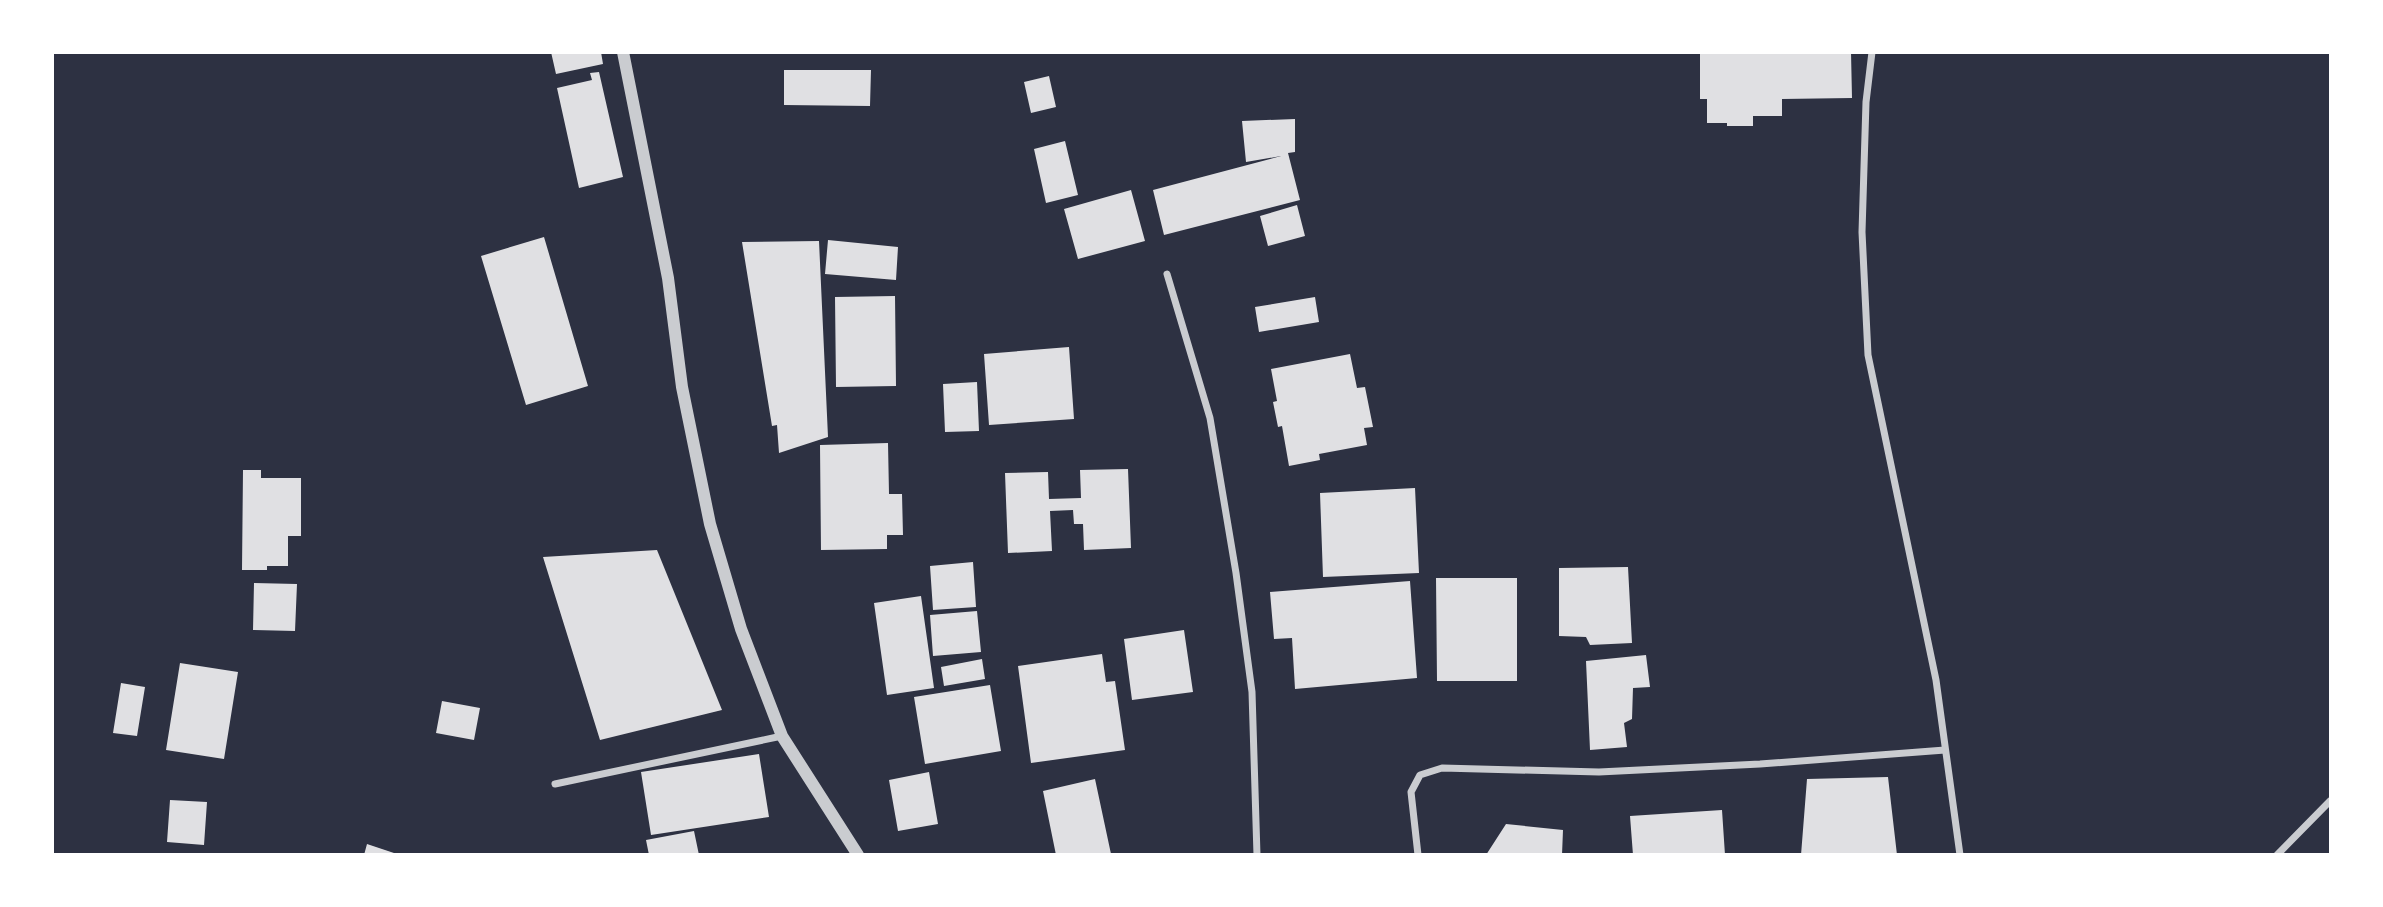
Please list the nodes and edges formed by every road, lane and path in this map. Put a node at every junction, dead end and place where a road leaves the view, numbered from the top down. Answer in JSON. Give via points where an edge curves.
{"nodes":[{"id":1,"x":623,"y":52,"type":"edge"},
{"id":2,"x":1872,"y":52,"type":"edge"},
{"id":3,"x":1167,"y":274,"type":"dead end"},
{"id":4,"x":782,"y":736,"type":"junction"},
{"id":5,"x":1945,"y":750,"type":"junction"},
{"id":6,"x":555,"y":784,"type":"dead end"},
{"id":7,"x":2330,"y":801,"type":"edge"},
{"id":8,"x":858,"y":855,"type":"edge"},
{"id":9,"x":1257,"y":855,"type":"edge"},
{"id":10,"x":1418,"y":855,"type":"edge"},
{"id":11,"x":1960,"y":855,"type":"edge"},
{"id":12,"x":2277,"y":855,"type":"edge"}],
"edges":[{"from":1,"to":4,"type":"street","via":[[710,524],[741,629]]},
{"from":2,"to":5,"type":"street","via":[[1862,232],[1868,355],[1936,680]]},
{"from":3,"to":9,"type":"street","via":[[1210,418],[1236,573],[1252,692]]},
{"from":4,"to":6,"type":"street"},
{"from":4,"to":8,"type":"street"},
{"from":5,"to":10,"type":"street","via":[[1599,772],[1442,768],[1420,775],[1411,792]]},
{"from":5,"to":11,"type":"street"},
{"from":7,"to":12,"type":"street"}]}
